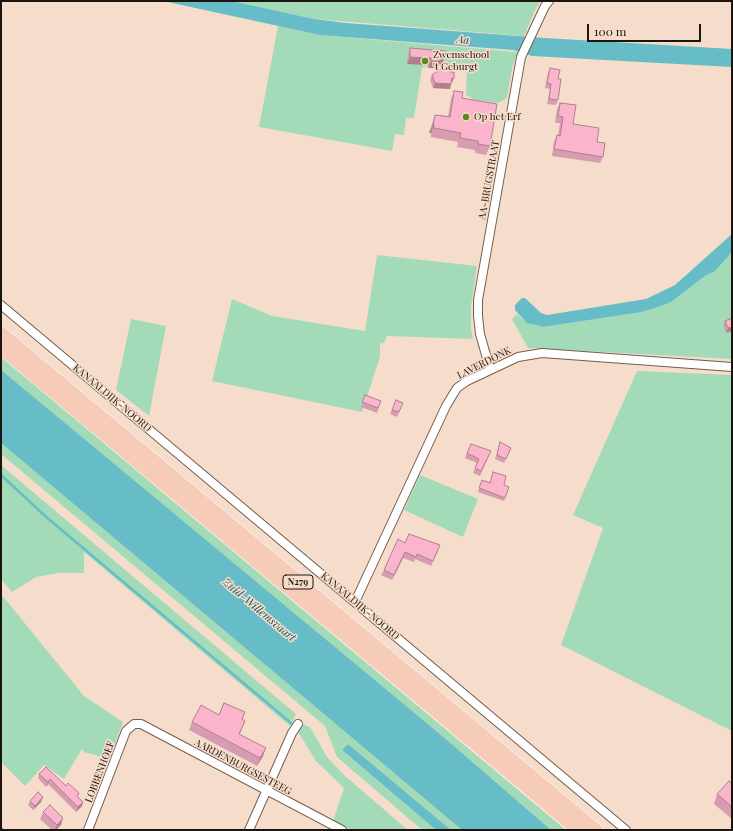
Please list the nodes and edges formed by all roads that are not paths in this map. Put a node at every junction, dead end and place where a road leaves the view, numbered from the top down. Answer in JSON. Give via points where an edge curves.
{"nodes":[{"id":1,"x":549,"y":1,"type":"edge"},
{"id":2,"x":1,"y":305,"type":"edge"},
{"id":3,"x":1,"y":333,"type":"edge"},
{"id":4,"x":1,"y":348,"type":"edge"},
{"id":5,"x":732,"y":367,"type":"edge"},
{"id":6,"x":490,"y":369,"type":"junction"},
{"id":7,"x":355,"y":602,"type":"junction"},
{"id":8,"x":134,"y":724,"type":"joint"},
{"id":9,"x":298,"y":724,"type":"dead end"},
{"id":10,"x":266,"y":791,"type":"junction"},
{"id":11,"x":88,"y":830,"type":"edge"},
{"id":12,"x":249,"y":830,"type":"edge"},
{"id":13,"x":342,"y":830,"type":"edge"},
{"id":14,"x":578,"y":830,"type":"edge"},
{"id":15,"x":596,"y":830,"type":"edge"},
{"id":16,"x":626,"y":830,"type":"edge"}],
"edges":[{"from":1,"to":6,"type":"street","name":"AA-BRUGSTRAAT","via":[[531,32],[521,57],[478,300],[480,334]]},
{"from":2,"to":7,"type":"street","name":"KANAALDIJK-NOORD"},
{"from":3,"to":15,"type":"highway","number":"N279"},
{"from":4,"to":14,"type":"highway","number":"N279"},
{"from":5,"to":6,"type":"street","name":"LAVERDONK","via":[[542,353],[518,357]]},
{"from":6,"to":7,"type":"street","name":"LAVERDONK","via":[[457,388],[451,397]]},
{"from":7,"to":16,"type":"street","name":"KANAALDIJK-NOORD"},
{"from":8,"to":10,"type":"street","name":"AARDENBURGSESTEEG","via":[[141,724]]},
{"from":8,"to":11,"type":"street","name":"LOBBENHOEF","via":[[126,731]]},
{"from":9,"to":10,"type":"street"},
{"from":10,"to":12,"type":"street"},
{"from":10,"to":13,"type":"street","name":"AARDENBURGSESTEEG"}]}
